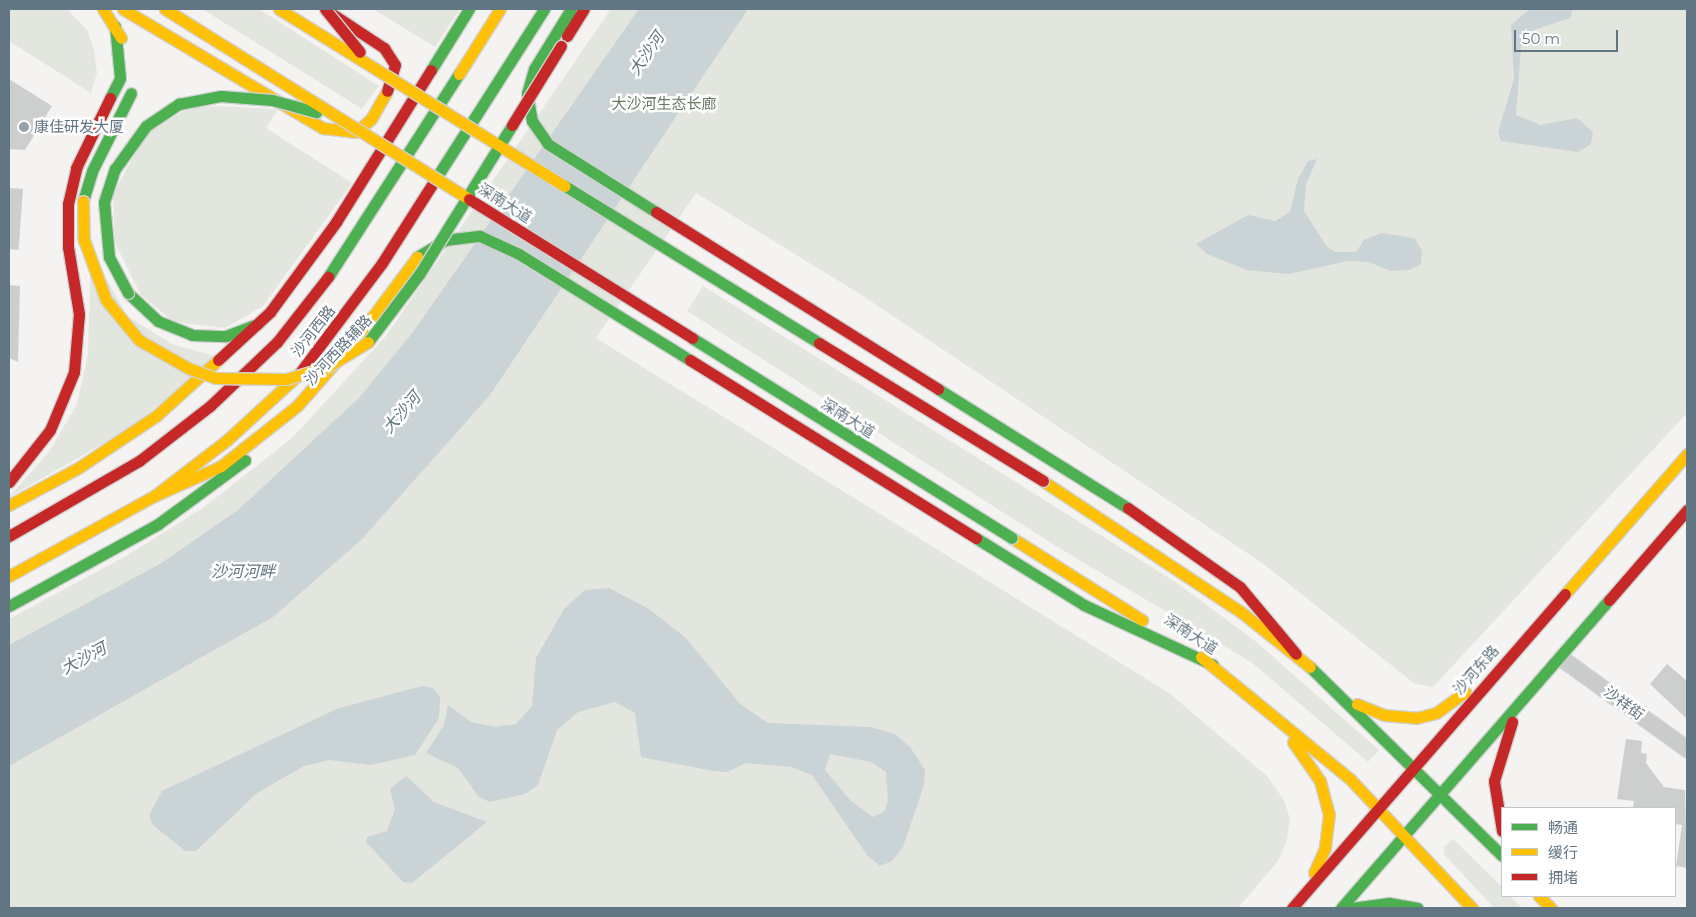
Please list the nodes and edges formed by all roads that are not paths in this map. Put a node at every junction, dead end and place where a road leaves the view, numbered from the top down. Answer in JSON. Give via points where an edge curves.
{"nodes":[{"id":1,"x":104,"y":9,"type":"edge"},
{"id":2,"x":123,"y":9,"type":"edge"},
{"id":3,"x":165,"y":9,"type":"edge"},
{"id":4,"x":279,"y":9,"type":"edge"},
{"id":5,"x":324,"y":9,"type":"edge"},
{"id":6,"x":469,"y":9,"type":"edge"},
{"id":7,"x":500,"y":9,"type":"edge"},
{"id":8,"x":544,"y":9,"type":"edge"},
{"id":9,"x":572,"y":9,"type":"edge"},
{"id":10,"x":584,"y":9,"type":"edge"},
{"id":11,"x":115,"y":26,"type":"junction"},
{"id":12,"x":560,"y":46,"type":"junction"},
{"id":13,"x":403,"y":88,"type":"junction"},
{"id":14,"x":368,"y":135,"type":"junction"},
{"id":15,"x":258,"y":324,"type":"junction"},
{"id":16,"x":368,"y":342,"type":"junction"},
{"id":17,"x":1687,"y":454,"type":"edge"},
{"id":18,"x":9,"y":482,"type":"edge"},
{"id":19,"x":154,"y":496,"type":"junction"},
{"id":20,"x":9,"y":505,"type":"edge"},
{"id":21,"x":1687,"y":510,"type":"edge"},
{"id":22,"x":9,"y":536,"type":"edge"},
{"id":23,"x":9,"y":576,"type":"edge"},
{"id":24,"x":9,"y":606,"type":"edge"},
{"id":25,"x":1296,"y":654,"type":"junction"},
{"id":26,"x":1561,"y":658,"type":"junction"},
{"id":27,"x":1501,"y":664,"type":"junction"},
{"id":28,"x":1213,"y":665,"type":"junction"},
{"id":29,"x":1526,"y":697,"type":"junction"},
{"id":30,"x":1257,"y":699,"type":"junction"},
{"id":31,"x":1346,"y":699,"type":"junction"},
{"id":32,"x":1687,"y":749,"type":"edge"},
{"id":33,"x":1414,"y":765,"type":"junction"},
{"id":34,"x":1442,"y":794,"type":"junction"},
{"id":35,"x":1378,"y":807,"type":"junction"},
{"id":36,"x":1501,"y":826,"type":"edge"},
{"id":37,"x":1406,"y":835,"type":"junction"},
{"id":38,"x":1501,"y":855,"type":"edge"},
{"id":39,"x":1540,"y":897,"type":"edge"},
{"id":40,"x":1294,"y":906,"type":"edge"},
{"id":41,"x":1341,"y":908,"type":"edge"},
{"id":42,"x":1352,"y":908,"type":"edge"},
{"id":43,"x":1418,"y":908,"type":"edge"},
{"id":44,"x":1472,"y":908,"type":"edge"},
{"id":45,"x":1550,"y":908,"type":"edge"}],
"edges":[{"from":1,"to":11,"type":"main road"},
{"from":2,"to":5,"type":"main road","via":[[323,128],[356,132],[389,90],[395,65],[384,48]]},
{"from":3,"to":14,"type":"main road","name":"深南大道","bridge":true},
{"from":4,"to":13,"type":"main road","bridge":true},
{"from":5,"to":13,"type":"main road","bridge":true,"via":[[357,49]]},
{"from":6,"to":15,"type":"main road","via":[[326,238]]},
{"from":7,"to":22,"type":"main road","name":"沙河西路","via":[[350,249],[277,342],[210,406],[139,461]]},
{"from":8,"to":19,"type":"main road","name":"沙河西路","via":[[382,263],[305,368],[227,440]]},
{"from":9,"to":12,"type":"main road"},
{"from":9,"to":25,"type":"main road","via":[[534,69],[527,93],[532,121],[548,144],[910,367],[1183,542],[1240,587]]},
{"from":10,"to":12,"type":"main road","name":"沙河西路辅路"},
{"from":11,"to":16,"type":"main road","bridge":true,"via":[[132,62],[131,93],[92,170],[83,201],[84,240],[106,300],[139,340],[188,368],[215,378],[286,379],[327,367]]},
{"from":11,"to":18,"type":"main road","via":[[120,78],[111,104],[76,168],[68,204],[68,247],[78,291],[80,334],[74,372],[50,430]]},
{"from":12,"to":16,"type":"main road","name":"沙河西路辅路","bridge":true,"via":[[420,273]]},
{"from":13,"to":25,"type":"main road","bridge":true,"via":[[1043,481],[1218,596]]},
{"from":14,"to":15,"type":"main road","bridge":true,"via":[[316,112],[245,97],[198,99],[162,114],[123,154],[104,202],[109,257],[128,293],[158,321],[192,335],[226,336]]},
{"from":14,"to":28,"type":"main road","name":"深南大道","bridge":true},
{"from":15,"to":20,"type":"main road","via":[[156,416],[78,468]]},
{"from":16,"to":24,"type":"main road","name":"沙河西路辅路","bridge":true,"via":[[305,407],[234,470],[119,548]]},
{"from":17,"to":27,"type":"main road","name":"沙河东路"},
{"from":19,"to":23,"type":"main road","name":"沙河西路"},
{"from":19,"to":28,"type":"main road","bridge":true,"via":[[221,466],[297,406],[355,340],[405,267],[426,249],[458,235],[480,236],[506,247],[1084,605]]},
{"from":21,"to":26,"type":"main road"},
{"from":25,"to":31,"type":"main road"},
{"from":26,"to":29,"type":"main road"},
{"from":26,"to":32,"type":"street","name":"沙祥街"},
{"from":27,"to":31,"type":"main road","via":[[1428,716],[1384,715]]},
{"from":27,"to":33,"type":"main road","name":"沙河东路"},
{"from":28,"to":30,"type":"main road","name":"深南大道"},
{"from":29,"to":34,"type":"main road"},
{"from":29,"to":36,"type":"main road","via":[[1497,763],[1495,799]]},
{"from":30,"to":35,"type":"main road","name":"深南大道"},
{"from":30,"to":40,"type":"main road","via":[[1312,767],[1329,814],[1320,861]]},
{"from":31,"to":33,"type":"main road"},
{"from":33,"to":34,"type":"main road"},
{"from":33,"to":35,"type":"main road","name":"沙河东路"},
{"from":34,"to":37,"type":"main road"},
{"from":34,"to":38,"type":"main road"},
{"from":35,"to":37,"type":"main road","name":"深南大道"},
{"from":35,"to":40,"type":"main road","name":"沙河东路"},
{"from":37,"to":41,"type":"main road"},
{"from":37,"to":44,"type":"main road","name":"深南大道"},
{"from":39,"to":45,"type":"main road"},
{"from":42,"to":43,"type":"main road","via":[[1389,903]]}]}
